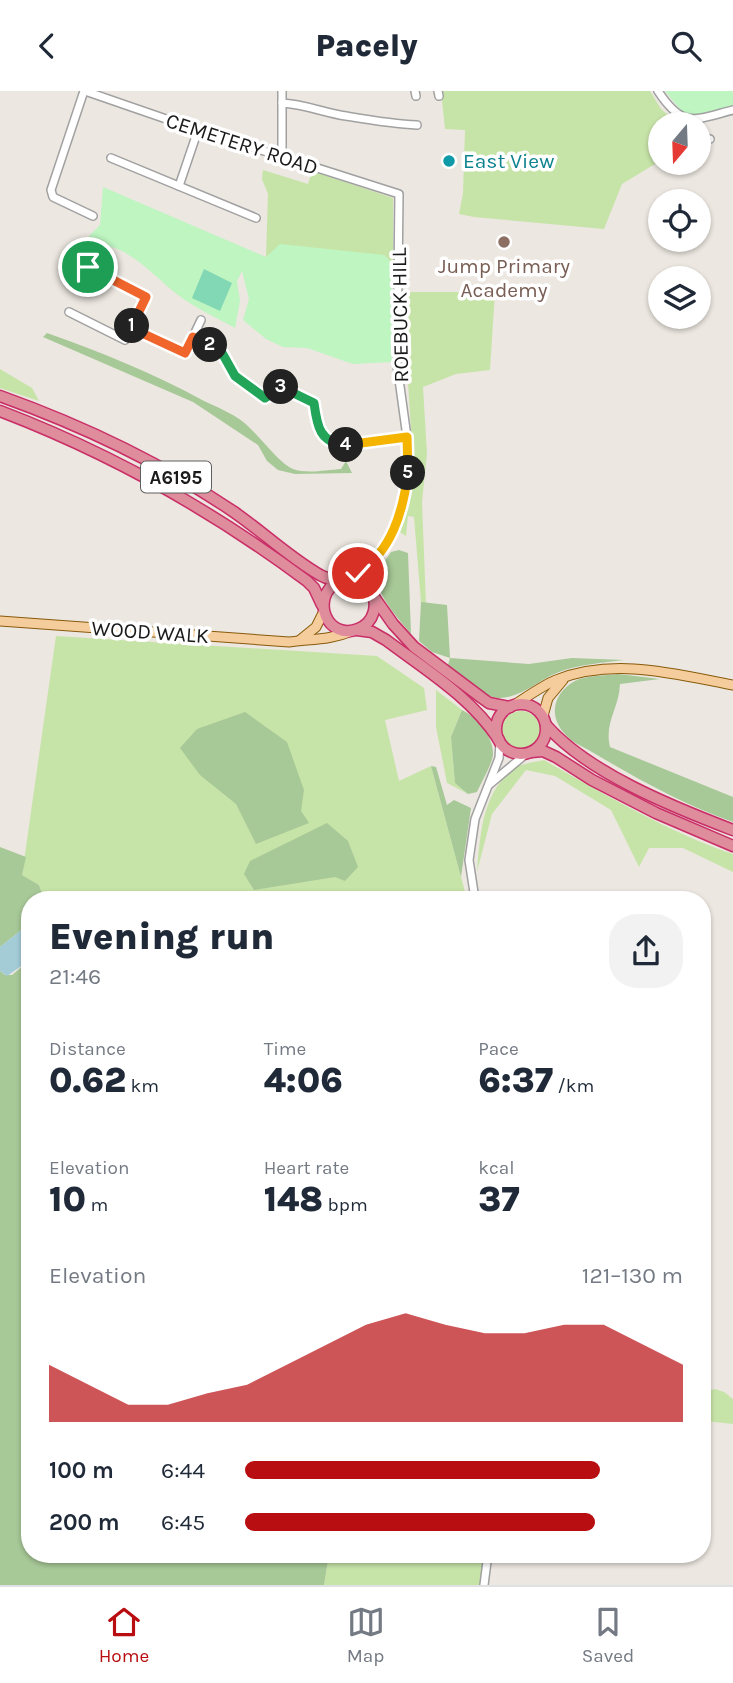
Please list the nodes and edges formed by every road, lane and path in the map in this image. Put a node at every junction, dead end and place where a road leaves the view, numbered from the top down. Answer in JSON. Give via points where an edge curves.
{"nodes":[{"id":1,"x":84,"y":91,"type":"edge"},
{"id":2,"x":282,"y":91,"type":"edge"},
{"id":3,"x":658,"y":91,"type":"edge"},
{"id":4,"x":282,"y":103,"type":"junction"},
{"id":5,"x":733,"y":110,"type":"edge"},
{"id":6,"x":673,"y":112,"type":"edge"},
{"id":7,"x":711,"y":116,"type":"edge"},
{"id":8,"x":417,"y":125,"type":"dead end"},
{"id":9,"x":198,"y":130,"type":"junction"},
{"id":10,"x":282,"y":157,"type":"junction"},
{"id":11,"x":111,"y":158,"type":"dead end"},
{"id":12,"x":179,"y":186,"type":"junction"},
{"id":13,"x":399,"y":194,"type":"joint"},
{"id":14,"x":93,"y":216,"type":"dead end"},
{"id":15,"x":256,"y":218,"type":"dead end"},
{"id":16,"x":88,"y":267,"type":"dead end"},
{"id":17,"x":69,"y":312,"type":"dead end"},
{"id":18,"x":201,"y":320,"type":"dead end"},
{"id":19,"x":131,"y":328,"type":"junction"},
{"id":20,"x":193,"y":337,"type":"junction"},
{"id":21,"x":0,"y":396,"type":"edge"},
{"id":22,"x":0,"y":411,"type":"edge"},
{"id":23,"x":407,"y":437,"type":"junction"},
{"id":24,"x":379,"y":556,"type":"junction"},
{"id":25,"x":340,"y":581,"type":"junction"},
{"id":26,"x":373,"y":596,"type":"junction"},
{"id":27,"x":323,"y":609,"type":"junction"},
{"id":28,"x":0,"y":621,"type":"edge"},
{"id":29,"x":355,"y":630,"type":"junction"},
{"id":30,"x":300,"y":641,"type":"junction"},
{"id":31,"x":570,"y":674,"type":"junction"},
{"id":32,"x":733,"y":685,"type":"edge"},
{"id":33,"x":512,"y":706,"type":"junction"},
{"id":34,"x":545,"y":721,"type":"junction"},
{"id":35,"x":500,"y":741,"type":"junction"},
{"id":36,"x":529,"y":753,"type":"junction"},
{"id":37,"x":489,"y":785,"type":"junction"},
{"id":38,"x":733,"y":830,"type":"edge"},
{"id":39,"x":733,"y":846,"type":"edge"},
{"id":40,"x":474,"y":891,"type":"edge"},
{"id":41,"x":487,"y":1563,"type":"edge"},
{"id":42,"x":484,"y":1585,"type":"edge"}],
"edges":[{"from":1,"to":9,"type":"street","name":"CEMETERY ROAD"},
{"from":1,"to":14,"type":"street","via":[[51,190],[53,197]]},
{"from":2,"to":4,"type":"street"},
{"from":3,"to":6,"type":"street"},
{"from":4,"to":8,"type":"street","via":[[386,127]]},
{"from":4,"to":10,"type":"street"},
{"from":5,"to":7,"type":"street"},
{"from":9,"to":10,"type":"street","name":"CEMETERY ROAD"},
{"from":9,"to":12,"type":"street"},
{"from":10,"to":13,"type":"street","name":"CEMETERY ROAD"},
{"from":11,"to":12,"type":"street"},
{"from":12,"to":15,"type":"street"},
{"from":13,"to":23,"type":"street","name":"ROEBUCK HILL","via":[[397,365]]},
{"from":16,"to":19,"type":"street","via":[[146,297]]},
{"from":17,"to":19,"type":"street","via":[[125,340]]},
{"from":18,"to":20,"type":"street"},
{"from":19,"to":20,"type":"street","via":[[185,353]]},
{"from":20,"to":23,"type":"street","via":[[221,351],[235,376],[265,398],[282,386],[314,403],[317,428],[329,440],[342,446]]},
{"from":21,"to":25,"type":"highway","number":"A6195","via":[[88,432],[182,480],[316,573]]},
{"from":22,"to":27,"type":"highway","number":"A6195","via":[[120,463],[215,518],[307,581]]},
{"from":23,"to":24,"type":"street","name":"ROEBUCK HILL","via":[[408,475],[400,516]]},
{"from":24,"to":25,"type":"street","name":"ROEBUCK HILL"},
{"from":24,"to":26,"type":"street","name":"ROEBUCK HILL","via":[[370,578]]},
{"from":25,"to":26,"type":"highway","number":"A6195","via":[[360,582]]},
{"from":25,"to":27,"type":"highway","via":[[326,592]]},
{"from":26,"to":29,"type":"highway","via":[[370,619]]},
{"from":26,"to":33,"type":"highway","number":"A6195","via":[[414,647],[489,703]]},
{"from":27,"to":29,"type":"highway","number":"A6195","via":[[334,626]]},
{"from":27,"to":30,"type":"main road","via":[[319,623]]},
{"from":28,"to":30,"type":"main road","name":"WOOD WALK"},
{"from":29,"to":30,"type":"main road","name":"WOOD WALK"},
{"from":29,"to":35,"type":"highway","number":"A6195","via":[[386,640],[469,703]]},
{"from":31,"to":32,"type":"main road","via":[[625,667]]},
{"from":31,"to":33,"type":"main road"},
{"from":31,"to":34,"type":"main road","via":[[548,698]]},
{"from":33,"to":34,"type":"highway","number":"A6195","via":[[527,705]]},
{"from":33,"to":35,"type":"highway","via":[[499,717],[496,732]]},
{"from":34,"to":36,"type":"highway","via":[[543,741]]},
{"from":34,"to":38,"type":"highway","number":"A6195","via":[[568,747],[635,787]]},
{"from":35,"to":36,"type":"highway","via":[[515,753]]},
{"from":35,"to":37,"type":"street"},
{"from":36,"to":37,"type":"street"},
{"from":36,"to":39,"type":"highway","via":[[543,751],[656,813]]},
{"from":37,"to":40,"type":"street","via":[[475,818],[469,860]]},
{"from":41,"to":42,"type":"street"}]}
